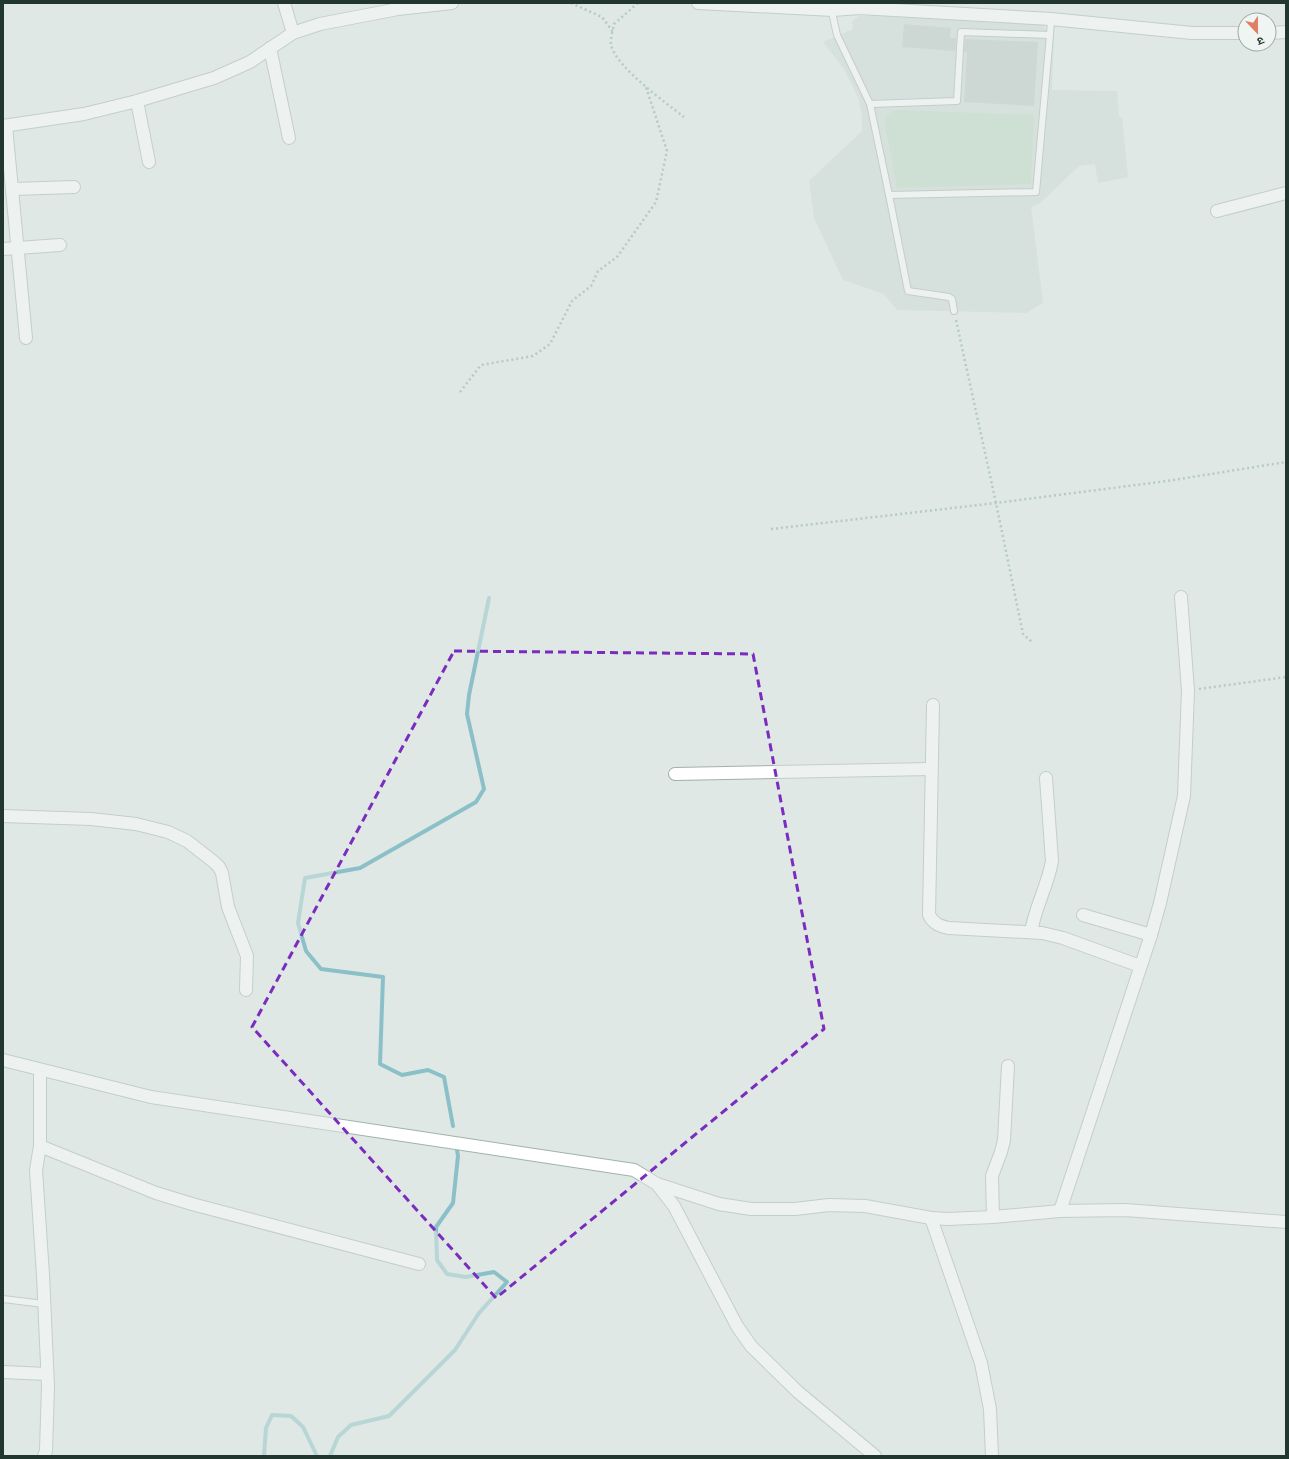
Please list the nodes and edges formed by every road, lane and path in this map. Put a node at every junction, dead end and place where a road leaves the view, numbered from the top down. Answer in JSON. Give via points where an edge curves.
{"nodes":[{"id":1,"x":284,"y":3,"type":"edge"},
{"id":2,"x":452,"y":3,"type":"edge"},
{"id":3,"x":571,"y":3,"type":"edge"},
{"id":4,"x":638,"y":3,"type":"edge"},
{"id":5,"x":698,"y":3,"type":"edge"},
{"id":6,"x":831,"y":6,"type":"edge"},
{"id":7,"x":859,"y":6,"type":"edge"},
{"id":8,"x":1051,"y":19,"type":"junction"},
{"id":9,"x":613,"y":32,"type":"junction"},
{"id":10,"x":293,"y":33,"type":"junction"},
{"id":11,"x":1237,"y":33,"type":"edge"},
{"id":12,"x":1050,"y":36,"type":"junction"},
{"id":13,"x":270,"y":48,"type":"junction"},
{"id":14,"x":646,"y":87,"type":"junction"},
{"id":15,"x":137,"y":101,"type":"junction"},
{"id":16,"x":870,"y":104,"type":"junction"},
{"id":17,"x":684,"y":117,"type":"dead end"},
{"id":18,"x":4,"y":126,"type":"edge"},
{"id":19,"x":289,"y":138,"type":"dead end"},
{"id":20,"x":149,"y":162,"type":"dead end"},
{"id":21,"x":74,"y":187,"type":"dead end"},
{"id":22,"x":13,"y":189,"type":"junction"},
{"id":23,"x":1286,"y":193,"type":"edge"},
{"id":24,"x":889,"y":195,"type":"junction"},
{"id":25,"x":1217,"y":211,"type":"dead end"},
{"id":26,"x":60,"y":244,"type":"dead end"},
{"id":27,"x":18,"y":248,"type":"junction"},
{"id":28,"x":3,"y":249,"type":"edge"},
{"id":29,"x":954,"y":311,"type":"joint"},
{"id":30,"x":26,"y":338,"type":"dead end"},
{"id":31,"x":460,"y":392,"type":"dead end"},
{"id":32,"x":1286,"y":462,"type":"edge"},
{"id":33,"x":996,"y":503,"type":"junction"},
{"id":34,"x":771,"y":529,"type":"dead end"},
{"id":35,"x":1181,"y":597,"type":"dead end"},
{"id":36,"x":1032,"y":642,"type":"dead end"},
{"id":37,"x":1286,"y":676,"type":"edge"},
{"id":38,"x":1188,"y":691,"type":"junction"},
{"id":39,"x":933,"y":705,"type":"dead end"},
{"id":40,"x":931,"y":769,"type":"junction"},
{"id":41,"x":676,"y":774,"type":"dead end"},
{"id":42,"x":1046,"y":778,"type":"dead end"},
{"id":43,"x":3,"y":816,"type":"edge"},
{"id":44,"x":1083,"y":915,"type":"dead end"},
{"id":45,"x":1031,"y":932,"type":"junction"},
{"id":46,"x":1151,"y":936,"type":"junction"},
{"id":47,"x":1140,"y":966,"type":"junction"},
{"id":48,"x":246,"y":990,"type":"dead end"},
{"id":49,"x":3,"y":1060,"type":"edge"},
{"id":50,"x":1008,"y":1066,"type":"dead end"},
{"id":51,"x":40,"y":1070,"type":"junction"},
{"id":52,"x":40,"y":1146,"type":"junction"},
{"id":53,"x":658,"y":1184,"type":"junction"},
{"id":54,"x":1060,"y":1210,"type":"junction"},
{"id":55,"x":993,"y":1217,"type":"junction"},
{"id":56,"x":931,"y":1218,"type":"junction"},
{"id":57,"x":1286,"y":1222,"type":"edge"},
{"id":58,"x":419,"y":1264,"type":"dead end"},
{"id":59,"x":3,"y":1299,"type":"edge"},
{"id":60,"x":44,"y":1304,"type":"junction"},
{"id":61,"x":3,"y":1372,"type":"edge"},
{"id":62,"x":48,"y":1374,"type":"junction"},
{"id":63,"x":44,"y":1456,"type":"edge"},
{"id":64,"x":875,"y":1456,"type":"edge"},
{"id":65,"x":992,"y":1456,"type":"edge"}],
"edges":[{"from":1,"to":10,"type":"street"},
{"from":2,"to":10,"type":"street","via":[[320,24]]},
{"from":3,"to":9,"type":"path","via":[[602,17]]},
{"from":4,"to":9,"type":"path","via":[[614,24]]},
{"from":5,"to":6,"type":"street"},
{"from":6,"to":7,"type":"street"},
{"from":6,"to":16,"type":"lane","via":[[837,35]]},
{"from":7,"to":8,"type":"street"},
{"from":8,"to":11,"type":"street","via":[[1192,33]]},
{"from":8,"to":12,"type":"lane"},
{"from":9,"to":14,"type":"path","via":[[611,45],[620,62]]},
{"from":10,"to":13,"type":"street"},
{"from":12,"to":16,"type":"lane","via":[[961,32],[957,101]]},
{"from":12,"to":24,"type":"lane","via":[[1036,192]]},
{"from":13,"to":15,"type":"street","via":[[250,62],[214,78]]},
{"from":13,"to":19,"type":"street"},
{"from":14,"to":17,"type":"path"},
{"from":14,"to":31,"type":"path","via":[[667,151],[656,202],[617,258],[598,271],[590,286],[572,301],[550,344],[533,356],[481,365]]},
{"from":15,"to":18,"type":"street","via":[[84,114]]},
{"from":15,"to":20,"type":"street"},
{"from":16,"to":24,"type":"lane"},
{"from":18,"to":22,"type":"street"},
{"from":21,"to":22,"type":"street"},
{"from":22,"to":27,"type":"street"},
{"from":23,"to":25,"type":"street"},
{"from":24,"to":29,"type":"lane","via":[[908,291],[949,297],[952,299]]},
{"from":26,"to":27,"type":"street"},
{"from":27,"to":28,"type":"street"},
{"from":27,"to":30,"type":"street"},
{"from":29,"to":33,"type":"path"},
{"from":32,"to":33,"type":"path","via":[[1167,482]]},
{"from":33,"to":34,"type":"path"},
{"from":33,"to":36,"type":"path","via":[[1023,634]]},
{"from":35,"to":38,"type":"street"},
{"from":37,"to":38,"type":"path"},
{"from":38,"to":46,"type":"street","via":[[1184,796]]},
{"from":39,"to":40,"type":"street"},
{"from":40,"to":41,"type":"street"},
{"from":40,"to":45,"type":"street","via":[[929,915],[932,922],[949,928]]},
{"from":42,"to":45,"type":"street","via":[[1052,861]]},
{"from":43,"to":48,"type":"street","via":[[91,819],[136,824],[168,832],[186,841],[214,862],[222,873],[228,907],[247,956]]},
{"from":44,"to":46,"type":"street"},
{"from":45,"to":47,"type":"street","via":[[1063,938]]},
{"from":46,"to":47,"type":"street"},
{"from":47,"to":54,"type":"street"},
{"from":49,"to":51,"type":"street"},
{"from":50,"to":55,"type":"street","via":[[1004,1140],[992,1176]]},
{"from":51,"to":52,"type":"street"},
{"from":51,"to":53,"type":"street","via":[[150,1096],[608,1165],[634,1170]]},
{"from":52,"to":58,"type":"street","via":[[156,1193]]},
{"from":52,"to":60,"type":"street","via":[[36,1170]]},
{"from":53,"to":56,"type":"street","via":[[719,1204],[751,1209],[865,1206]]},
{"from":53,"to":64,"type":"street","via":[[674,1206],[750,1346],[798,1392]]},
{"from":54,"to":55,"type":"street"},
{"from":54,"to":57,"type":"street","via":[[1125,1210]]},
{"from":55,"to":56,"type":"street"},
{"from":56,"to":65,"type":"street","via":[[981,1363],[990,1409]]},
{"from":59,"to":60,"type":"lane"},
{"from":60,"to":62,"type":"street"},
{"from":61,"to":62,"type":"street"},
{"from":62,"to":63,"type":"street"}]}
